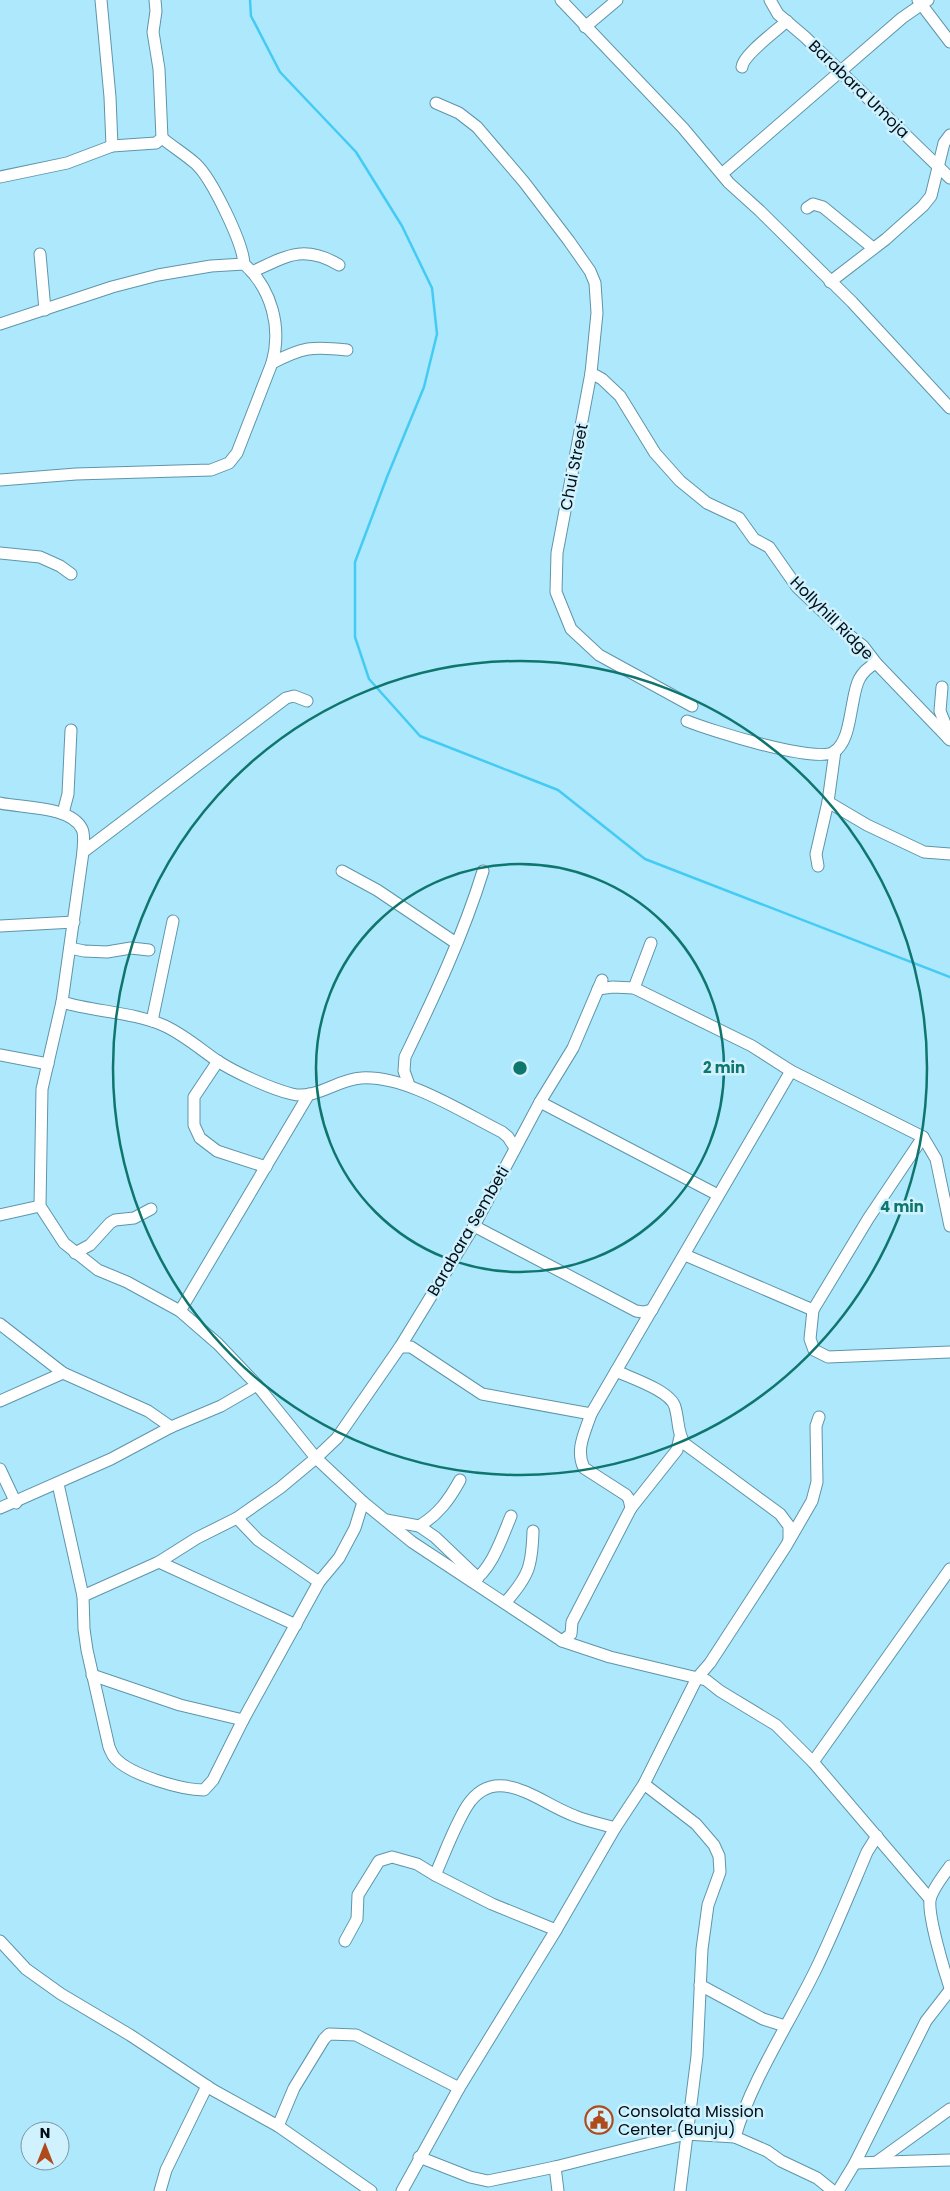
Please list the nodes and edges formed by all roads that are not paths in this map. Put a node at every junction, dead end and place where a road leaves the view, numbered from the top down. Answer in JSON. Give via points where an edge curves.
{"nodes":[{"id":1,"x":101,"y":0,"type":"edge"},
{"id":2,"x":155,"y":0,"type":"edge"},
{"id":3,"x":561,"y":0,"type":"edge"},
{"id":4,"x":617,"y":0,"type":"edge"},
{"id":5,"x":771,"y":0,"type":"edge"},
{"id":6,"x":922,"y":2,"type":"edge"},
{"id":7,"x":786,"y":21,"type":"junction"},
{"id":8,"x":585,"y":27,"type":"junction"},
{"id":9,"x":950,"y":42,"type":"edge"},
{"id":10,"x":742,"y":67,"type":"dead end"},
{"id":11,"x":841,"y":72,"type":"junction"},
{"id":12,"x":436,"y":103,"type":"dead end"},
{"id":13,"x":950,"y":135,"type":"edge"},
{"id":14,"x":162,"y":138,"type":"junction"},
{"id":15,"x":112,"y":146,"type":"junction"},
{"id":16,"x":939,"y":167,"type":"junction"},
{"id":17,"x":723,"y":173,"type":"junction"},
{"id":18,"x":0,"y":177,"type":"edge"},
{"id":19,"x":950,"y":178,"type":"edge"},
{"id":20,"x":807,"y":208,"type":"dead end"},
{"id":21,"x":873,"y":248,"type":"junction"},
{"id":22,"x":40,"y":254,"type":"dead end"},
{"id":23,"x":339,"y":265,"type":"dead end"},
{"id":24,"x":248,"y":268,"type":"junction"},
{"id":25,"x":830,"y":282,"type":"junction"},
{"id":26,"x":45,"y":310,"type":"junction"},
{"id":27,"x":0,"y":324,"type":"edge"},
{"id":28,"x":347,"y":350,"type":"dead end"},
{"id":29,"x":272,"y":363,"type":"junction"},
{"id":30,"x":592,"y":373,"type":"junction"},
{"id":31,"x":950,"y":408,"type":"edge"},
{"id":32,"x":0,"y":480,"type":"edge"},
{"id":33,"x":0,"y":554,"type":"edge"},
{"id":34,"x":71,"y":574,"type":"dead end"},
{"id":35,"x":876,"y":663,"type":"junction"},
{"id":36,"x":942,"y":687,"type":"dead end"},
{"id":37,"x":308,"y":701,"type":"dead end"},
{"id":38,"x":692,"y":706,"type":"dead end"},
{"id":39,"x":687,"y":721,"type":"dead end"},
{"id":40,"x":71,"y":730,"type":"dead end"},
{"id":41,"x":949,"y":739,"type":"edge"},
{"id":42,"x":835,"y":751,"type":"junction"},
{"id":43,"x":828,"y":802,"type":"junction"},
{"id":44,"x":0,"y":803,"type":"edge"},
{"id":45,"x":63,"y":814,"type":"junction"},
{"id":46,"x":83,"y":852,"type":"junction"},
{"id":47,"x":950,"y":854,"type":"edge"},
{"id":48,"x":818,"y":866,"type":"dead end"},
{"id":49,"x":342,"y":871,"type":"dead end"},
{"id":50,"x":484,"y":871,"type":"dead end"},
{"id":51,"x":173,"y":921,"type":"dead end"},
{"id":52,"x":74,"y":922,"type":"junction"},
{"id":53,"x":0,"y":926,"type":"edge"},
{"id":54,"x":456,"y":943,"type":"junction"},
{"id":55,"x":652,"y":944,"type":"dead end"},
{"id":56,"x":70,"y":948,"type":"junction"},
{"id":57,"x":150,"y":950,"type":"dead end"},
{"id":58,"x":634,"y":988,"type":"junction"},
{"id":59,"x":62,"y":1002,"type":"junction"},
{"id":60,"x":152,"y":1021,"type":"junction"},
{"id":61,"x":0,"y":1055,"type":"edge"},
{"id":62,"x":218,"y":1061,"type":"junction"},
{"id":63,"x":48,"y":1064,"type":"junction"},
{"id":64,"x":792,"y":1071,"type":"junction"},
{"id":65,"x":409,"y":1085,"type":"junction"},
{"id":66,"x":309,"y":1094,"type":"junction"},
{"id":67,"x":540,"y":1102,"type":"junction"},
{"id":68,"x":922,"y":1137,"type":"junction"},
{"id":69,"x":515,"y":1148,"type":"junction"},
{"id":70,"x":266,"y":1167,"type":"junction"},
{"id":71,"x":718,"y":1195,"type":"junction"},
{"id":72,"x":40,"y":1206,"type":"junction"},
{"id":73,"x":151,"y":1209,"type":"dead end"},
{"id":74,"x":0,"y":1215,"type":"edge"},
{"id":75,"x":474,"y":1226,"type":"junction"},
{"id":76,"x":950,"y":1226,"type":"edge"},
{"id":77,"x":75,"y":1253,"type":"junction"},
{"id":78,"x":685,"y":1255,"type":"junction"},
{"id":79,"x":652,"y":1310,"type":"junction"},
{"id":80,"x":813,"y":1310,"type":"junction"},
{"id":81,"x":180,"y":1311,"type":"junction"},
{"id":82,"x":0,"y":1324,"type":"edge"},
{"id":83,"x":400,"y":1347,"type":"junction"},
{"id":84,"x":950,"y":1352,"type":"edge"},
{"id":85,"x":616,"y":1371,"type":"junction"},
{"id":86,"x":63,"y":1373,"type":"junction"},
{"id":87,"x":257,"y":1385,"type":"junction"},
{"id":88,"x":0,"y":1401,"type":"edge"},
{"id":89,"x":591,"y":1414,"type":"junction"},
{"id":90,"x":820,"y":1417,"type":"dead end"},
{"id":91,"x":171,"y":1427,"type":"junction"},
{"id":92,"x":680,"y":1437,"type":"junction"},
{"id":93,"x":316,"y":1458,"type":"junction"},
{"id":94,"x":0,"y":1469,"type":"edge"},
{"id":95,"x":460,"y":1480,"type":"dead end"},
{"id":96,"x":58,"y":1484,"type":"junction"},
{"id":97,"x":363,"y":1502,"type":"junction"},
{"id":98,"x":16,"y":1503,"type":"junction"},
{"id":99,"x":0,"y":1508,"type":"edge"},
{"id":100,"x":631,"y":1508,"type":"junction"},
{"id":101,"x":510,"y":1516,"type":"dead end"},
{"id":102,"x":237,"y":1518,"type":"junction"},
{"id":103,"x":384,"y":1520,"type":"junction"},
{"id":104,"x":419,"y":1526,"type":"junction"},
{"id":105,"x":533,"y":1531,"type":"dead end"},
{"id":106,"x":789,"y":1540,"type":"junction"},
{"id":107,"x":159,"y":1562,"type":"junction"},
{"id":108,"x":950,"y":1569,"type":"edge"},
{"id":109,"x":475,"y":1580,"type":"junction"},
{"id":110,"x":319,"y":1582,"type":"junction"},
{"id":111,"x":83,"y":1596,"type":"junction"},
{"id":112,"x":506,"y":1603,"type":"junction"},
{"id":113,"x":296,"y":1625,"type":"junction"},
{"id":114,"x":562,"y":1641,"type":"junction"},
{"id":115,"x":92,"y":1675,"type":"junction"},
{"id":116,"x":697,"y":1678,"type":"junction"},
{"id":117,"x":243,"y":1720,"type":"junction"},
{"id":118,"x":813,"y":1762,"type":"junction"},
{"id":119,"x":644,"y":1784,"type":"junction"},
{"id":120,"x":615,"y":1828,"type":"junction"},
{"id":121,"x":877,"y":1836,"type":"junction"},
{"id":122,"x":950,"y":1866,"type":"edge"},
{"id":123,"x":435,"y":1875,"type":"junction"},
{"id":124,"x":930,"y":1899,"type":"junction"},
{"id":125,"x":556,"y":1930,"type":"junction"},
{"id":126,"x":0,"y":1941,"type":"edge"},
{"id":127,"x":345,"y":1941,"type":"dead end"},
{"id":128,"x":700,"y":1985,"type":"junction"},
{"id":129,"x":950,"y":1989,"type":"edge"},
{"id":130,"x":785,"y":2026,"type":"junction"},
{"id":131,"x":207,"y":2086,"type":"junction"},
{"id":132,"x":459,"y":2088,"type":"junction"},
{"id":133,"x":950,"y":2109,"type":"edge"},
{"id":134,"x":278,"y":2126,"type":"junction"},
{"id":135,"x":686,"y":2134,"type":"junction"},
{"id":136,"x":735,"y":2137,"type":"junction"},
{"id":137,"x":419,"y":2157,"type":"junction"},
{"id":138,"x":950,"y":2160,"type":"edge"},
{"id":139,"x":877,"y":2162,"type":"junction"},
{"id":140,"x":855,"y":2163,"type":"junction"},
{"id":141,"x":556,"y":2168,"type":"junction"},
{"id":142,"x":160,"y":2191,"type":"edge"},
{"id":143,"x":371,"y":2191,"type":"edge"},
{"id":144,"x":402,"y":2191,"type":"edge"},
{"id":145,"x":558,"y":2191,"type":"edge"},
{"id":146,"x":680,"y":2191,"type":"edge"},
{"id":147,"x":834,"y":2191,"type":"edge"},
{"id":148,"x":838,"y":2191,"type":"edge"}],
"edges":[{"from":1,"to":15,"type":"street"},
{"from":2,"to":14,"type":"street","via":[[153,32],[159,69]]},
{"from":3,"to":8,"type":"street"},
{"from":4,"to":8,"type":"street"},
{"from":5,"to":7,"type":"street","name":"Barabara Umoja"},
{"from":6,"to":9,"type":"street"},
{"from":6,"to":11,"type":"street"},
{"from":7,"to":10,"type":"street","via":[[747,54]]},
{"from":7,"to":11,"type":"street","name":"Barabara Umoja"},
{"from":8,"to":17,"type":"street"},
{"from":11,"to":16,"type":"street","name":"Barabara Umoja"},
{"from":11,"to":17,"type":"street"},
{"from":12,"to":30,"type":"street","name":"Chui Street","via":[[459,113],[477,127],[524,182],[590,271],[595,283],[597,313]]},
{"from":13,"to":16,"type":"street","via":[[944,143]]},
{"from":14,"to":15,"type":"street","via":[[156,143]]},
{"from":14,"to":24,"type":"street","via":[[206,176],[239,241]]},
{"from":15,"to":18,"type":"street","via":[[66,163]]},
{"from":16,"to":19,"type":"street","name":"Barabara Umoja"},
{"from":16,"to":21,"type":"street","via":[[931,196],[923,206]]},
{"from":17,"to":25,"type":"street"},
{"from":20,"to":21,"type":"street","via":[[813,204],[823,207]]},
{"from":21,"to":25,"type":"street"},
{"from":22,"to":26,"type":"street"},
{"from":23,"to":24,"type":"street","via":[[311,253],[284,256]]},
{"from":24,"to":26,"type":"street","via":[[211,266],[158,275]]},
{"from":24,"to":29,"type":"street","via":[[274,309],[277,333]]},
{"from":25,"to":31,"type":"street"},
{"from":26,"to":27,"type":"street"},
{"from":28,"to":29,"type":"street","via":[[317,346]]},
{"from":29,"to":32,"type":"street","via":[[237,453],[229,463],[211,470]]},
{"from":30,"to":35,"type":"street","name":"Hollyhill Ridge","via":[[620,396],[655,453],[680,482],[707,503],[739,518],[754,539],[769,547],[797,587],[863,646]]},
{"from":30,"to":38,"type":"street","name":"Chui Street","via":[[557,553],[556,592],[572,629],[599,655]]},
{"from":33,"to":34,"type":"street","via":[[40,557]]},
{"from":35,"to":41,"type":"street","name":"Hollyhill Ridge"},
{"from":35,"to":42,"type":"street","via":[[858,678],[848,727]]},
{"from":36,"to":41,"type":"street","via":[[940,710]]},
{"from":37,"to":46,"type":"street","via":[[300,697],[286,698]]},
{"from":39,"to":42,"type":"street","via":[[709,730],[809,756]]},
{"from":40,"to":45,"type":"street","via":[[68,794]]},
{"from":42,"to":43,"type":"street"},
{"from":43,"to":47,"type":"street","via":[[924,852]]},
{"from":43,"to":48,"type":"street","via":[[816,854]]},
{"from":44,"to":45,"type":"street"},
{"from":45,"to":46,"type":"street","via":[[74,818],[83,830]]},
{"from":46,"to":52,"type":"street"},
{"from":49,"to":54,"type":"street","via":[[378,890]]},
{"from":50,"to":54,"type":"street"},
{"from":51,"to":60,"type":"street"},
{"from":52,"to":53,"type":"street"},
{"from":52,"to":56,"type":"street"},
{"from":54,"to":65,"type":"street","via":[[445,975],[405,1057],[404,1071]]},
{"from":55,"to":58,"type":"street"},
{"from":56,"to":57,"type":"street","via":[[107,952],[131,948]]},
{"from":56,"to":59,"type":"street"},
{"from":58,"to":64,"type":"street","name":"Barabara Sembeti","via":[[752,1046]]},
{"from":58,"to":67,"type":"street","name":"Barabara Sembeti","via":[[600,984],[573,1048]]},
{"from":59,"to":60,"type":"street"},
{"from":59,"to":63,"type":"street"},
{"from":60,"to":62,"type":"street","via":[[185,1037]]},
{"from":61,"to":63,"type":"street"},
{"from":62,"to":66,"type":"street","via":[[293,1095]]},
{"from":62,"to":70,"type":"street","via":[[194,1097],[194,1125],[200,1138],[217,1151]]},
{"from":63,"to":72,"type":"street","via":[[42,1090]]},
{"from":64,"to":68,"type":"street","name":"Barabara Sembeti"},
{"from":64,"to":71,"type":"street"},
{"from":65,"to":66,"type":"street","via":[[360,1078]]},
{"from":65,"to":69,"type":"street","via":[[502,1132]]},
{"from":66,"to":70,"type":"street"},
{"from":67,"to":69,"type":"street","name":"Barabara Sembeti"},
{"from":67,"to":71,"type":"street"},
{"from":68,"to":76,"type":"street","via":[[936,1159]]},
{"from":68,"to":80,"type":"street"},
{"from":69,"to":75,"type":"street","name":"Barabara Sembeti"},
{"from":70,"to":81,"type":"street"},
{"from":71,"to":78,"type":"street"},
{"from":72,"to":74,"type":"street"},
{"from":72,"to":77,"type":"street","via":[[64,1243]]},
{"from":73,"to":77,"type":"street","via":[[134,1218],[115,1220],[90,1245]]},
{"from":75,"to":79,"type":"street","via":[[636,1311]]},
{"from":75,"to":83,"type":"street","name":"Barabara Sembeti"},
{"from":77,"to":81,"type":"street","via":[[98,1270]]},
{"from":78,"to":79,"type":"street"},
{"from":78,"to":80,"type":"street"},
{"from":79,"to":85,"type":"street"},
{"from":80,"to":84,"type":"street","via":[[810,1340],[818,1354],[828,1358]]},
{"from":81,"to":87,"type":"street","via":[[218,1344]]},
{"from":82,"to":86,"type":"street"},
{"from":83,"to":89,"type":"street","via":[[411,1347],[482,1394]]},
{"from":83,"to":93,"type":"street","name":"Barabara Sembeti","via":[[337,1438]]},
{"from":85,"to":89,"type":"street"},
{"from":85,"to":92,"type":"street","via":[[664,1393],[672,1400]]},
{"from":86,"to":88,"type":"street"},
{"from":86,"to":91,"type":"street","via":[[148,1411]]},
{"from":87,"to":91,"type":"street","via":[[221,1406]]},
{"from":87,"to":93,"type":"street"},
{"from":89,"to":100,"type":"street","via":[[582,1439],[581,1461],[584,1468],[626,1495]]},
{"from":90,"to":106,"type":"street","via":[[816,1426],[818,1472],[815,1492]]},
{"from":91,"to":96,"type":"street"},
{"from":92,"to":100,"type":"street","via":[[676,1450]]},
{"from":92,"to":106,"type":"street","via":[[780,1514],[789,1526]]},
{"from":93,"to":97,"type":"street"},
{"from":93,"to":102,"type":"street","name":"Barabara Sembeti"},
{"from":94,"to":98,"type":"street"},
{"from":95,"to":104,"type":"street","via":[[448,1502]]},
{"from":96,"to":98,"type":"street"},
{"from":96,"to":111,"type":"street"},
{"from":97,"to":103,"type":"street"},
{"from":97,"to":110,"type":"street","via":[[355,1528],[339,1558]]},
{"from":98,"to":99,"type":"street"},
{"from":100,"to":114,"type":"street","via":[[572,1622],[570,1634]]},
{"from":101,"to":109,"type":"street","via":[[496,1552]]},
{"from":102,"to":107,"type":"street","name":"Barabara Sembeti"},
{"from":102,"to":110,"type":"street","via":[[258,1540]]},
{"from":103,"to":104,"type":"street"},
{"from":103,"to":109,"type":"street","via":[[412,1542]]},
{"from":104,"to":109,"type":"street","via":[[435,1537]]},
{"from":105,"to":112,"type":"street","via":[[533,1558],[529,1570]]},
{"from":106,"to":116,"type":"street","via":[[710,1664]]},
{"from":107,"to":111,"type":"street","name":"Barabara Sembeti"},
{"from":107,"to":113,"type":"street"},
{"from":108,"to":118,"type":"street"},
{"from":109,"to":112,"type":"street"},
{"from":110,"to":113,"type":"street"},
{"from":111,"to":115,"type":"street","via":[[84,1629]]},
{"from":112,"to":114,"type":"street"},
{"from":113,"to":117,"type":"street"},
{"from":114,"to":116,"type":"street","via":[[610,1657]]},
{"from":115,"to":117,"type":"street","via":[[180,1705]]},
{"from":115,"to":117,"type":"street","via":[[103,1727],[115,1758],[174,1787],[204,1790],[213,1780]]},
{"from":116,"to":118,"type":"street","via":[[706,1680],[776,1725]]},
{"from":116,"to":119,"type":"street"},
{"from":118,"to":121,"type":"street"},
{"from":119,"to":120,"type":"street"},
{"from":119,"to":128,"type":"street","via":[[696,1824],[719,1856],[720,1872],[708,1905]]},
{"from":120,"to":123,"type":"street","via":[[575,1816],[512,1785],[493,1785],[482,1790],[468,1805]]},
{"from":120,"to":125,"type":"street"},
{"from":121,"to":124,"type":"street"},
{"from":121,"to":130,"type":"street","via":[[815,1971]]},
{"from":122,"to":124,"type":"street"},
{"from":123,"to":125,"type":"street","via":[[492,1904]]},
{"from":123,"to":127,"type":"street","via":[[418,1864],[392,1857],[379,1861],[358,1895],[355,1925]]},
{"from":124,"to":129,"type":"street"},
{"from":125,"to":132,"type":"street"},
{"from":126,"to":131,"type":"street","via":[[26,1969],[61,1994]]},
{"from":128,"to":130,"type":"street","via":[[763,2020]]},
{"from":128,"to":135,"type":"street","via":[[697,2056]]},
{"from":129,"to":140,"type":"street","via":[[926,2021]]},
{"from":130,"to":136,"type":"street","via":[[739,2122]]},
{"from":131,"to":134,"type":"street"},
{"from":131,"to":142,"type":"street","via":[[166,2170]]},
{"from":132,"to":134,"type":"street","via":[[356,2035],[329,2034],[294,2088]]},
{"from":132,"to":137,"type":"street"},
{"from":133,"to":139,"type":"street"},
{"from":134,"to":143,"type":"street"},
{"from":135,"to":136,"type":"street"},
{"from":135,"to":141,"type":"street"},
{"from":135,"to":146,"type":"street"},
{"from":136,"to":147,"type":"street","via":[[817,2178]]},
{"from":137,"to":141,"type":"street","via":[[488,2181]]},
{"from":137,"to":144,"type":"street"},
{"from":138,"to":139,"type":"street"},
{"from":139,"to":140,"type":"street"},
{"from":140,"to":148,"type":"street"},
{"from":141,"to":145,"type":"street"}]}
